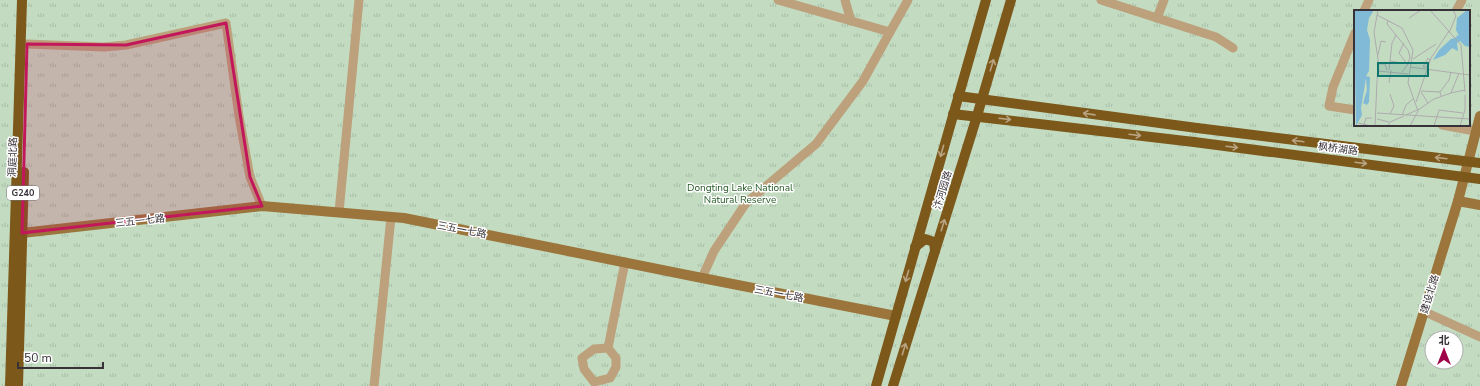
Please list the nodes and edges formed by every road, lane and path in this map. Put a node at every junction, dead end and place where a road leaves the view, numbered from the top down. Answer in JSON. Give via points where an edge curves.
{"nodes":[{"id":1,"x":22,"y":0,"type":"edge"},
{"id":2,"x":29,"y":0,"type":"edge"},
{"id":3,"x":359,"y":0,"type":"edge"},
{"id":4,"x":778,"y":0,"type":"edge"},
{"id":5,"x":845,"y":0,"type":"edge"},
{"id":6,"x":908,"y":0,"type":"edge"},
{"id":7,"x":986,"y":0,"type":"edge"},
{"id":8,"x":1011,"y":0,"type":"edge"},
{"id":9,"x":1101,"y":0,"type":"edge"},
{"id":10,"x":1164,"y":0,"type":"edge"},
{"id":11,"x":1369,"y":0,"type":"edge"},
{"id":12,"x":1462,"y":0,"type":"edge"},
{"id":13,"x":1364,"y":10,"type":"edge"},
{"id":14,"x":1457,"y":10,"type":"edge"},
{"id":15,"x":1157,"y":18,"type":"junction"},
{"id":16,"x":851,"y":21,"type":"junction"},
{"id":17,"x":890,"y":32,"type":"junction"},
{"id":18,"x":1354,"y":35,"type":"edge"},
{"id":19,"x":28,"y":44,"type":"junction"},
{"id":20,"x":1233,"y":48,"type":"dead end"},
{"id":21,"x":958,"y":96,"type":"junction"},
{"id":22,"x":982,"y":99,"type":"junction"},
{"id":23,"x":1354,"y":110,"type":"edge"},
{"id":24,"x":953,"y":114,"type":"junction"},
{"id":25,"x":977,"y":116,"type":"junction"},
{"id":26,"x":1480,"y":116,"type":"edge"},
{"id":27,"x":1447,"y":126,"type":"edge"},
{"id":28,"x":1478,"y":132,"type":"edge"},
{"id":29,"x":1480,"y":163,"type":"edge"},
{"id":30,"x":1480,"y":178,"type":"edge"},
{"id":31,"x":1458,"y":202,"type":"junction"},
{"id":32,"x":1480,"y":205,"type":"edge"},
{"id":33,"x":262,"y":206,"type":"junction"},
{"id":34,"x":339,"y":212,"type":"junction"},
{"id":35,"x":391,"y":217,"type":"junction"},
{"id":36,"x":22,"y":233,"type":"junction"},
{"id":37,"x":915,"y":247,"type":"junction"},
{"id":38,"x":935,"y":253,"type":"junction"},
{"id":39,"x":625,"y":262,"type":"junction"},
{"id":40,"x":702,"y":278,"type":"junction"},
{"id":41,"x":1424,"y":310,"type":"junction"},
{"id":42,"x":896,"y":316,"type":"junction"},
{"id":43,"x":1480,"y":337,"type":"edge"},
{"id":44,"x":608,"y":348,"type":"dead end"},
{"id":45,"x":10,"y":386,"type":"edge"},
{"id":46,"x":18,"y":386,"type":"edge"},
{"id":47,"x":374,"y":386,"type":"edge"},
{"id":48,"x":876,"y":386,"type":"edge"},
{"id":49,"x":893,"y":386,"type":"edge"},
{"id":50,"x":1401,"y":386,"type":"edge"}],
"edges":[{"from":1,"to":45,"type":"main road","name":"洞庭北路","number":"G240"},
{"from":2,"to":19,"type":"main road","name":"洞庭北路","number":"G240"},
{"from":3,"to":34,"type":"street"},
{"from":4,"to":16,"type":"street"},
{"from":5,"to":16,"type":"street"},
{"from":6,"to":17,"type":"street"},
{"from":7,"to":21,"type":"main road","name":"汴河园路"},
{"from":22,"to":8,"type":"main road","name":"汴河园路","one_way":true},
{"from":9,"to":15,"type":"street"},
{"from":10,"to":15,"type":"street"},
{"from":11,"to":13,"type":"street"},
{"from":12,"to":14,"type":"street"},
{"from":15,"to":20,"type":"street","via":[[1216,37]]},
{"from":16,"to":17,"type":"street"},
{"from":17,"to":40,"type":"street","via":[[863,81],[816,144],[746,203],[714,251]]},
{"from":18,"to":23,"type":"street","via":[[1333,87],[1329,106]]},
{"from":19,"to":33,"type":"street","via":[[104,47],[126,45],[226,23],[250,177]]},
{"from":19,"to":36,"type":"main road","name":"洞庭北路","number":"G240"},
{"from":21,"to":22,"type":"main road","name":"枫桥湖路"},
{"from":21,"to":24,"type":"main road","name":"汴河园路"},
{"from":22,"to":25,"type":"main road","name":"汴河园路"},
{"from":29,"to":22,"type":"main road","name":"枫桥湖路","one_way":true,"bridge":true},
{"from":24,"to":25,"type":"main road","name":"枫桥湖路"},
{"from":24,"to":37,"type":"main road","name":"汴河园路","one_way":true},
{"from":25,"to":30,"type":"main road","name":"枫桥湖路","one_way":true,"bridge":true},
{"from":38,"to":25,"type":"main road","name":"汴河园路","one_way":true},
{"from":26,"to":28,"type":"main road","name":"建设北路"},
{"from":27,"to":28,"type":"street"},
{"from":28,"to":31,"type":"main road","name":"建设北路"},
{"from":31,"to":32,"type":"main road"},
{"from":31,"to":41,"type":"main road","name":"建设北路"},
{"from":33,"to":34,"type":"main road","name":"三五一七路"},
{"from":33,"to":36,"type":"main road","name":"三五一七路"},
{"from":34,"to":35,"type":"main road","name":"三五一七路"},
{"from":35,"to":39,"type":"main road","name":"三五一七路"},
{"from":35,"to":47,"type":"street"},
{"from":36,"to":46,"type":"main road","name":"洞庭北路","number":"G240"},
{"from":37,"to":38,"type":"main road","via":[[925,239],[934,242]]},
{"from":37,"to":42,"type":"main road","name":"汴河园路","one_way":true},
{"from":49,"to":38,"type":"main road","name":"汴河园路","one_way":true},
{"from":39,"to":40,"type":"main road","name":"三五一七路"},
{"from":39,"to":44,"type":"street"},
{"from":40,"to":42,"type":"main road","name":"三五一七路"},
{"from":41,"to":43,"type":"street"},
{"from":41,"to":50,"type":"main road","name":"建设北路"},
{"from":42,"to":48,"type":"main road","name":"汴河园路"}]}
